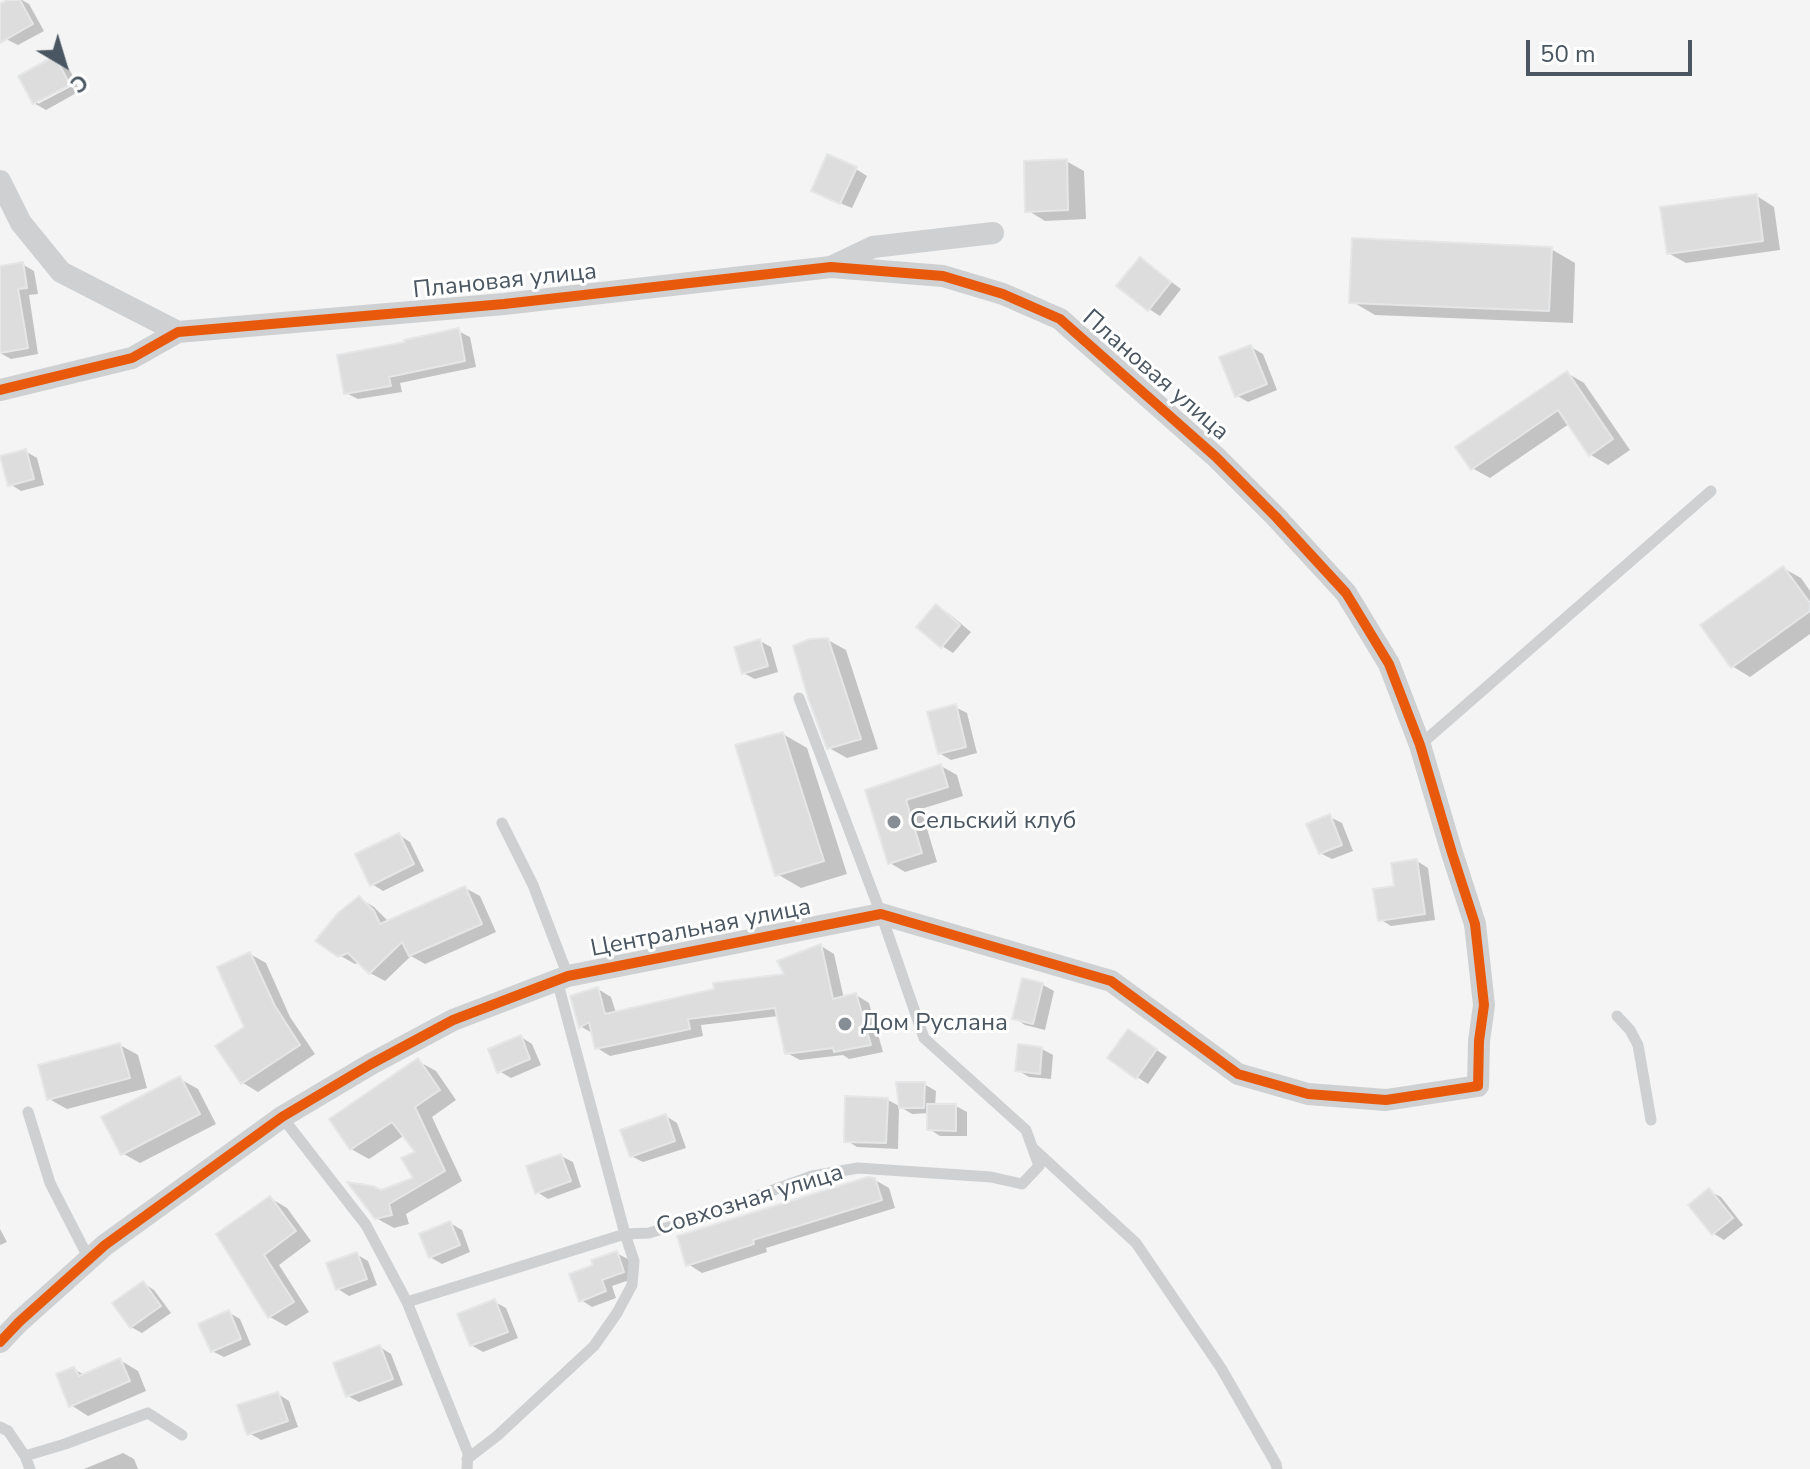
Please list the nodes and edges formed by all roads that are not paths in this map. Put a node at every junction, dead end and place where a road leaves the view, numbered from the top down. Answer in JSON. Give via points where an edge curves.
{"nodes":[{"id":1,"x":0,"y":181,"type":"edge"},
{"id":2,"x":993,"y":233,"type":"dead end"},
{"id":3,"x":831,"y":267,"type":"junction"},
{"id":4,"x":178,"y":332,"type":"junction"},
{"id":5,"x":0,"y":390,"type":"edge"},
{"id":6,"x":1711,"y":491,"type":"dead end"},
{"id":7,"x":799,"y":698,"type":"dead end"},
{"id":8,"x":1420,"y":745,"type":"junction"},
{"id":9,"x":502,"y":823,"type":"dead end"},
{"id":10,"x":881,"y":914,"type":"junction"},
{"id":11,"x":562,"y":978,"type":"junction"},
{"id":12,"x":1617,"y":1016,"type":"dead end"},
{"id":13,"x":1478,"y":1086,"type":"joint"},
{"id":14,"x":28,"y":1112,"type":"dead end"},
{"id":15,"x":282,"y":1117,"type":"junction"},
{"id":16,"x":1651,"y":1120,"type":"dead end"},
{"id":17,"x":1032,"y":1147,"type":"junction"},
{"id":18,"x":625,"y":1234,"type":"junction"},
{"id":19,"x":89,"y":1259,"type":"junction"},
{"id":20,"x":407,"y":1302,"type":"junction"},
{"id":21,"x":0,"y":1342,"type":"edge"},
{"id":22,"x":0,"y":1427,"type":"edge"},
{"id":23,"x":182,"y":1435,"type":"dead end"},
{"id":24,"x":25,"y":1456,"type":"junction"},
{"id":25,"x":467,"y":1464,"type":"edge"},
{"id":26,"x":30,"y":1469,"type":"edge"},
{"id":27,"x":1277,"y":1469,"type":"edge"}],
"edges":[{"from":1,"to":4,"type":"street","via":[[21,223],[61,272]]},
{"from":2,"to":3,"type":"street","via":[[873,247]]},
{"from":3,"to":4,"type":"street","name":"Плановая улица","via":[[504,304]]},
{"from":3,"to":8,"type":"street","name":"Плановая улица","via":[[943,276],[1060,319],[1216,457],[1346,593],[1389,664]]},
{"from":4,"to":5,"type":"street","name":"Плановая улица","via":[[132,358]]},
{"from":6,"to":8,"type":"lane"},
{"from":7,"to":10,"type":"lane"},
{"from":8,"to":13,"type":"street","name":"Плановая улица","via":[[1475,924],[1484,1005]]},
{"from":9,"to":11,"type":"lane","name":"Совхозная улица","via":[[533,885]]},
{"from":10,"to":11,"type":"street","name":"Центральная улица"},
{"from":10,"to":13,"type":"street","name":"Центральная улица","via":[[1111,981],[1238,1074],[1308,1094],[1386,1100]]},
{"from":10,"to":17,"type":"lane","via":[[924,1038],[1026,1130]]},
{"from":11,"to":15,"type":"street","name":"Центральная улица","via":[[453,1020]]},
{"from":11,"to":18,"type":"lane","name":"Совхозная улица"},
{"from":12,"to":16,"type":"lane","via":[[1638,1045]]},
{"from":14,"to":19,"type":"lane","via":[[50,1183]]},
{"from":15,"to":19,"type":"street","name":"Центральная улица"},
{"from":15,"to":20,"type":"lane","via":[[366,1225]]},
{"from":17,"to":18,"type":"lane","name":"Совхозная улица","via":[[1039,1166],[1022,1184],[858,1168],[812,1176],[649,1233]]},
{"from":17,"to":27,"type":"lane","via":[[1136,1243],[1221,1368]]},
{"from":18,"to":20,"type":"lane","name":"Совхозная улица"},
{"from":18,"to":25,"type":"lane","via":[[634,1261],[632,1285],[617,1313],[594,1346]]},
{"from":19,"to":21,"type":"street","name":"Центральная улица"},
{"from":20,"to":25,"type":"lane","via":[[468,1453]]},
{"from":22,"to":24,"type":"lane"},
{"from":23,"to":24,"type":"lane","via":[[148,1413]]},
{"from":24,"to":26,"type":"lane"}]}
